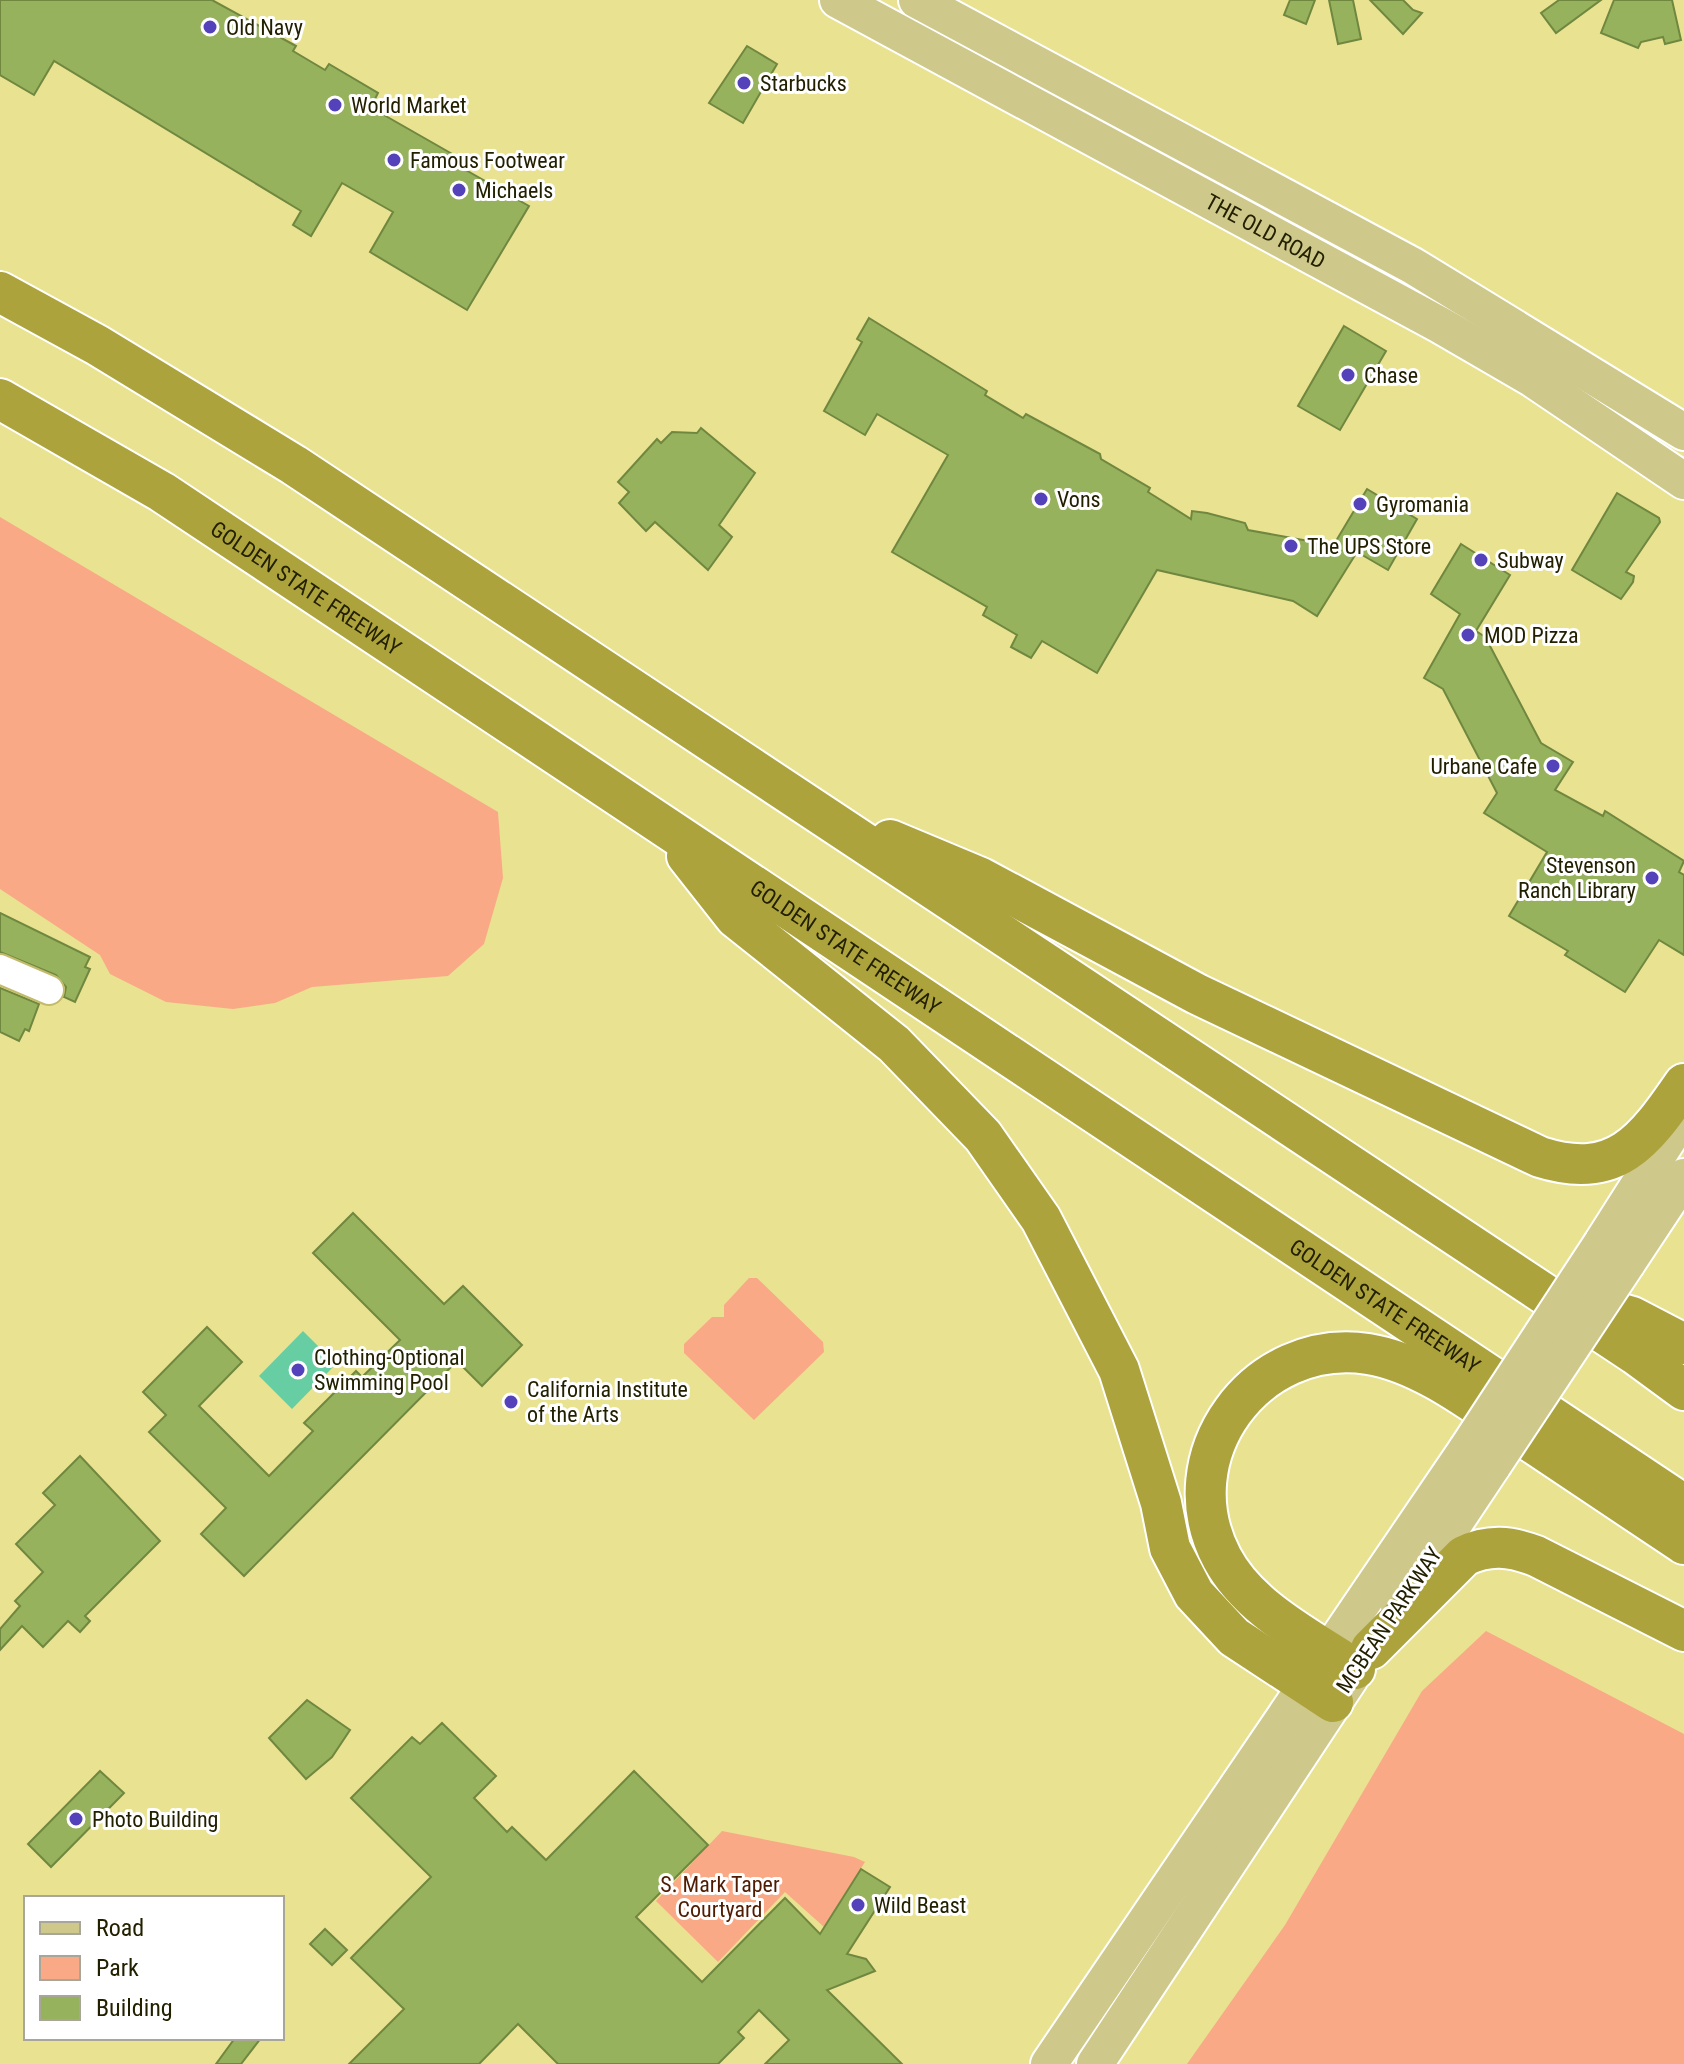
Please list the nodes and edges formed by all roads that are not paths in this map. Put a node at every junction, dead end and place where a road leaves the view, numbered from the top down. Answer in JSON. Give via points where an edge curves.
{"nodes":[{"id":1,"x":838,"y":0,"type":"edge"},
{"id":2,"x":917,"y":0,"type":"edge"},
{"id":3,"x":0,"y":292,"type":"edge"},
{"id":4,"x":0,"y":399,"type":"edge"},
{"id":5,"x":1684,"y":432,"type":"edge"},
{"id":6,"x":1684,"y":481,"type":"edge"},
{"id":7,"x":803,"y":804,"type":"junction"},
{"id":8,"x":664,"y":827,"type":"junction"},
{"id":9,"x":0,"y":969,"type":"edge"},
{"id":10,"x":49,"y":990,"type":"dead end"},
{"id":11,"x":1684,"y":1084,"type":"edge"},
{"id":12,"x":1684,"y":1114,"type":"edge"},
{"id":13,"x":1684,"y":1177,"type":"edge"},
{"id":14,"x":1614,"y":1253,"type":"junction"},
{"id":15,"x":1541,"y":1292,"type":"junction"},
{"id":16,"x":1684,"y":1344,"type":"edge"},
{"id":17,"x":1684,"y":1390,"type":"edge"},
{"id":18,"x":1684,"y":1505,"type":"edge"},
{"id":19,"x":1684,"y":1544,"type":"edge"},
{"id":20,"x":1684,"y":1631,"type":"edge"},
{"id":21,"x":1352,"y":1657,"type":"junction"},
{"id":22,"x":1320,"y":1694,"type":"junction"},
{"id":23,"x":1049,"y":2064,"type":"edge"},
{"id":24,"x":1095,"y":2064,"type":"edge"}],
"edges":[{"from":1,"to":6,"type":"main road","name":"THE OLD ROAD","via":[[1440,325],[1533,379]]},
{"from":2,"to":5,"type":"main road","name":"THE OLD ROAD","via":[[1413,266]]},
{"from":3,"to":7,"type":"highway","via":[[294,465]]},
{"from":4,"to":8,"type":"highway","name":"GOLDEN STATE FREEWAY","via":[[162,492]]},
{"from":7,"to":11,"type":"highway","via":[[981,878],[1197,994],[1550,1161],[1577,1167],[1629,1152]]},
{"from":7,"to":15,"type":"highway"},
{"from":8,"to":18,"type":"highway","name":"GOLDEN STATE FREEWAY"},
{"from":8,"to":22,"type":"highway","via":[[735,917],[894,1044],[983,1136],[1041,1219],[1102,1334],[1123,1381],[1170,1548],[1194,1594],[1234,1637]]},
{"from":9,"to":10,"type":"street"},
{"from":12,"to":14,"type":"main road"},
{"from":13,"to":14,"type":"main road","name":"MCBEAN PARKWAY"},
{"from":14,"to":21,"type":"main road","name":"MCBEAN PARKWAY","bridge":true},
{"from":15,"to":16,"type":"highway","via":[[1632,1317]]},
{"from":15,"to":17,"type":"highway"},
{"from":19,"to":21,"type":"highway","via":[[1465,1398],[1407,1366],[1371,1354],[1336,1351],[1303,1358],[1269,1374],[1242,1398],[1222,1428],[1210,1460],[1211,1531],[1235,1579],[1255,1600]]},
{"from":20,"to":21,"type":"highway","via":[[1536,1556],[1513,1548],[1483,1547],[1464,1556]]},
{"from":21,"to":22,"type":"main road","name":"MCBEAN PARKWAY"},
{"from":22,"to":23,"type":"main road","name":"MCBEAN PARKWAY"},
{"from":22,"to":24,"type":"main road","name":"MCBEAN PARKWAY"}]}
